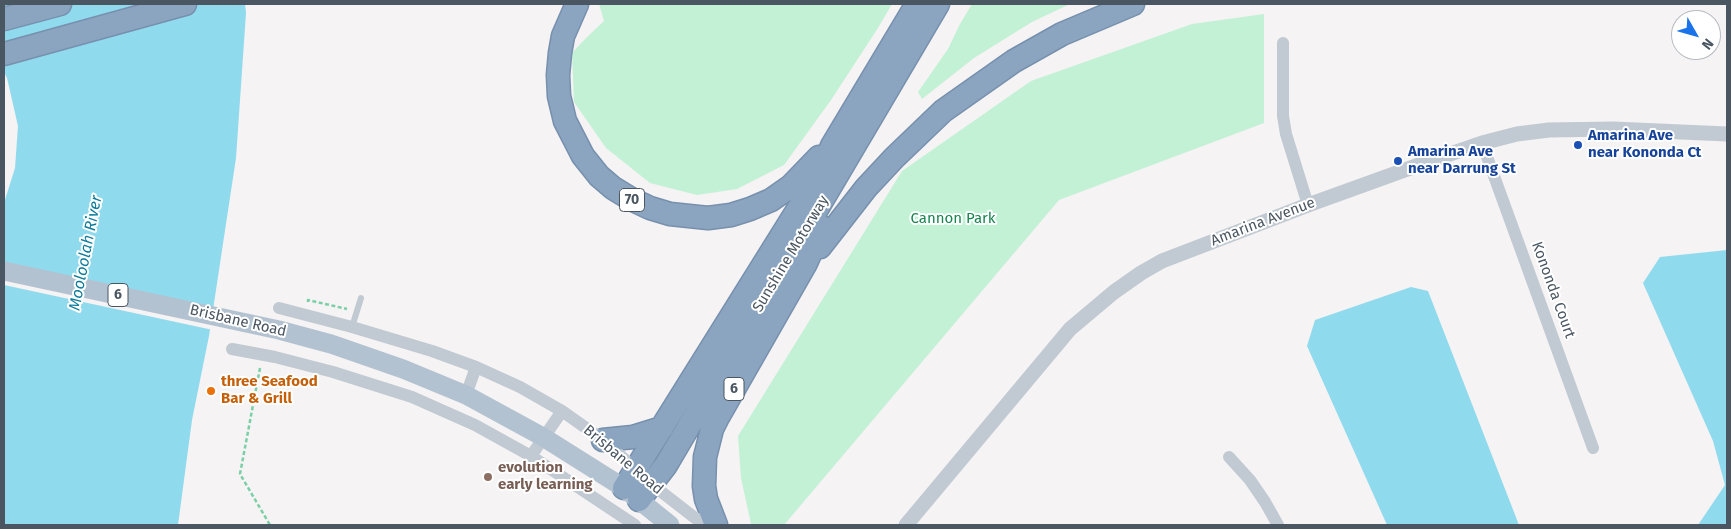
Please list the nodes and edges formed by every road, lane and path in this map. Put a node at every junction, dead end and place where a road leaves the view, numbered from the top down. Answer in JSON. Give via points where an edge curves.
{"nodes":[{"id":1,"x":60,"y":4,"type":"edge"},
{"id":2,"x":185,"y":4,"type":"edge"},
{"id":3,"x":577,"y":4,"type":"edge"},
{"id":4,"x":1133,"y":4,"type":"edge"},
{"id":5,"x":930,"y":6,"type":"edge"},
{"id":6,"x":4,"y":19,"type":"edge"},
{"id":7,"x":1283,"y":43,"type":"dead end"},
{"id":8,"x":4,"y":54,"type":"edge"},
{"id":9,"x":1727,"y":134,"type":"edge"},
{"id":10,"x":1482,"y":143,"type":"junction"},
{"id":11,"x":832,"y":146,"type":"junction"},
{"id":12,"x":1308,"y":205,"type":"junction"},
{"id":13,"x":806,"y":263,"type":"junction"},
{"id":14,"x":4,"y":271,"type":"edge"},
{"id":15,"x":361,"y":298,"type":"dead end"},
{"id":16,"x":279,"y":308,"type":"dead end"},
{"id":17,"x":352,"y":327,"type":"junction"},
{"id":18,"x":232,"y":348,"type":"dead end"},
{"id":19,"x":262,"y":354,"type":"junction"},
{"id":20,"x":476,"y":367,"type":"junction"},
{"id":21,"x":466,"y":395,"type":"junction"},
{"id":22,"x":562,"y":411,"type":"junction"},
{"id":23,"x":662,"y":428,"type":"junction"},
{"id":24,"x":543,"y":437,"type":"junction"},
{"id":25,"x":603,"y":440,"type":"junction"},
{"id":26,"x":1593,"y":448,"type":"dead end"},
{"id":27,"x":531,"y":456,"type":"junction"},
{"id":28,"x":1229,"y":457,"type":"dead end"},
{"id":29,"x":638,"y":485,"type":"junction"},
{"id":30,"x":270,"y":525,"type":"edge"},
{"id":31,"x":635,"y":525,"type":"edge"},
{"id":32,"x":670,"y":525,"type":"edge"},
{"id":33,"x":716,"y":525,"type":"edge"},
{"id":34,"x":906,"y":525,"type":"edge"},
{"id":35,"x":1278,"y":525,"type":"edge"}],
"edges":[{"from":1,"to":6,"type":"highway"},
{"from":2,"to":8,"type":"highway"},
{"from":3,"to":11,"type":"highway","number":"70","via":[[563,36],[558,75],[565,121],[588,163],[613,188],[631,199],[670,214],[708,218],[750,210],[784,191]]},
{"from":4,"to":13,"type":"highway","via":[[1062,34],[1014,61],[943,111],[866,188]]},
{"from":5,"to":11,"type":"highway","name":"Sunshine Motorway","number":"70"},
{"from":5,"to":13,"type":"highway","number":"6","via":[[928,39],[816,239]]},
{"from":5,"to":29,"type":"highway","name":"Sunshine Motorway","via":[[666,465]]},
{"from":7,"to":12,"type":"street","via":[[1283,116]]},
{"from":9,"to":10,"type":"street","name":"Amarina Avenue","via":[[1566,130],[1517,134]]},
{"from":10,"to":12,"type":"street","name":"Amarina Avenue"},
{"from":10,"to":26,"type":"street","name":"Kononda Court"},
{"from":11,"to":23,"type":"highway","name":"Sunshine Motorway","via":[[820,174]]},
{"from":12,"to":34,"type":"street","name":"Amarina Avenue","via":[[1171,258],[1141,272],[1114,292],[1070,329]]},
{"from":13,"to":33,"type":"highway","number":"6","via":[[712,429],[705,457],[704,486]]},
{"from":14,"to":21,"type":"main road","name":"Brisbane Road","number":"6","via":[[280,330],[403,369]]},
{"from":15,"to":17,"type":"lane"},
{"from":16,"to":17,"type":"street","name":"Brisbane Road"},
{"from":17,"to":20,"type":"street","name":"Brisbane Road","via":[[432,350]]},
{"from":18,"to":19,"type":"street","name":"Brisbane Road"},
{"from":19,"to":27,"type":"street","name":"Brisbane Road","via":[[412,396]]},
{"from":19,"to":30,"type":"path","via":[[240,474]]},
{"from":20,"to":21,"type":"street"},
{"from":20,"to":22,"type":"street","name":"Brisbane Road"},
{"from":21,"to":24,"type":"main road","name":"Brisbane Road","number":"6"},
{"from":22,"to":24,"type":"street"},
{"from":22,"to":25,"type":"street","name":"Brisbane Road"},
{"from":23,"to":25,"type":"highway","via":[[633,437]]},
{"from":23,"to":29,"type":"highway","name":"Sunshine Motorway"},
{"from":24,"to":27,"type":"street"},
{"from":24,"to":29,"type":"main road","name":"Brisbane Road","number":"6"},
{"from":25,"to":29,"type":"street","name":"Brisbane Road"},
{"from":27,"to":31,"type":"street","name":"Brisbane Road"},
{"from":28,"to":35,"type":"street","via":[[1250,480]]},
{"from":29,"to":32,"type":"main road","name":"Brisbane Road","number":"6"},
{"from":29,"to":33,"type":"street","name":"Brisbane Road","via":[[695,518]]}]}
